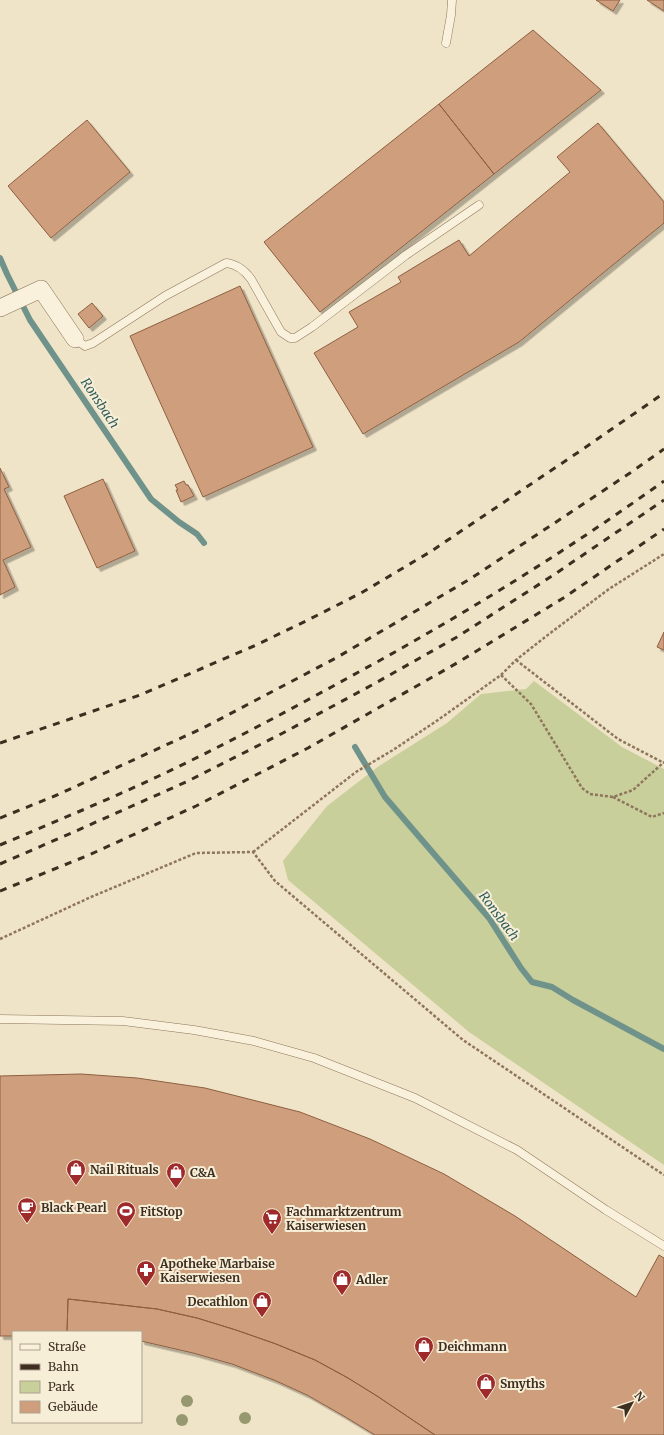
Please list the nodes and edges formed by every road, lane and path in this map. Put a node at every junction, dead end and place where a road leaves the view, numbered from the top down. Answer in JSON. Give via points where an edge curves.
{"nodes":[{"id":1,"x":452,"y":0,"type":"edge"},
{"id":2,"x":446,"y":43,"type":"dead end"},
{"id":3,"x":479,"y":205,"type":"dead end"},
{"id":4,"x":4,"y":307,"type":"edge"},
{"id":5,"x":75,"y":339,"type":"joint"},
{"id":6,"x":664,"y":554,"type":"edge"},
{"id":7,"x":516,"y":660,"type":"junction"},
{"id":8,"x":501,"y":675,"type":"junction"},
{"id":9,"x":664,"y":763,"type":"edge"},
{"id":10,"x":612,"y":797,"type":"junction"},
{"id":11,"x":664,"y":813,"type":"edge"},
{"id":12,"x":253,"y":852,"type":"junction"},
{"id":13,"x":0,"y":939,"type":"edge"},
{"id":14,"x":0,"y":1019,"type":"edge"},
{"id":15,"x":664,"y":1175,"type":"edge"},
{"id":16,"x":664,"y":1246,"type":"edge"}],
"edges":[{"from":1,"to":2,"type":"lane"},
{"from":3,"to":5,"type":"lane","via":[[406,255],[294,338],[281,332],[252,279],[235,265],[226,262],[165,296],[94,343],[85,346]]},
{"from":4,"to":5,"type":"street","via":[[41,289]]},
{"from":6,"to":7,"type":"path","via":[[609,589]]},
{"from":7,"to":8,"type":"path"},
{"from":7,"to":9,"type":"path","via":[[618,738]]},
{"from":8,"to":10,"type":"path","via":[[532,704],[582,788],[590,794]]},
{"from":8,"to":12,"type":"path","via":[[438,720],[356,772]]},
{"from":9,"to":10,"type":"path","via":[[633,790]]},
{"from":10,"to":11,"type":"path","via":[[652,817]]},
{"from":12,"to":13,"type":"path","via":[[196,853]]},
{"from":12,"to":15,"type":"path","via":[[274,881],[463,1040]]},
{"from":14,"to":16,"type":"lane","via":[[123,1021],[254,1041],[314,1058],[415,1098],[517,1150]]}]}
